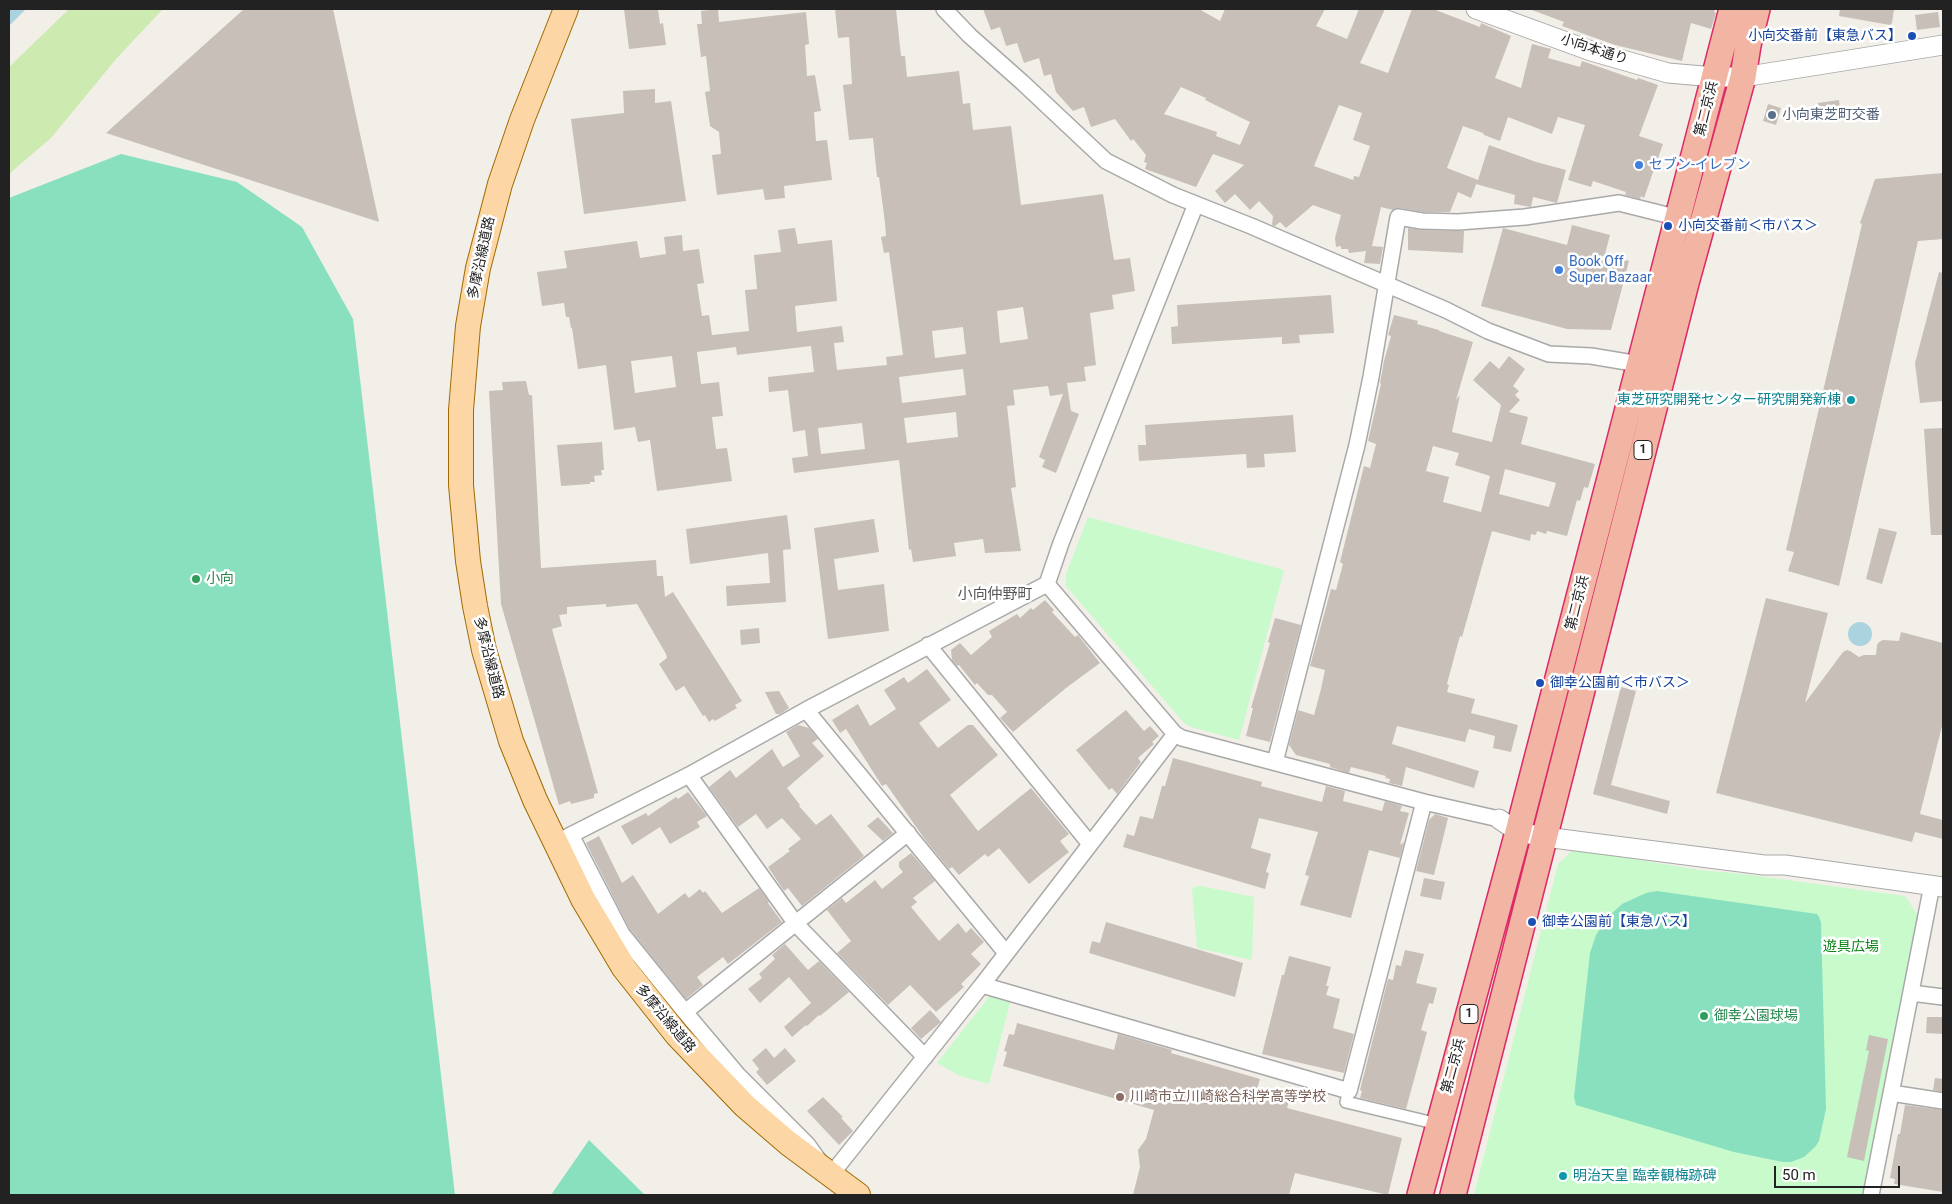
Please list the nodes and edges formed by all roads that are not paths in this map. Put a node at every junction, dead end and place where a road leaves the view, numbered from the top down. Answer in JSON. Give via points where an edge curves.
{"nodes":[{"id":1,"x":566,"y":9,"type":"edge"},
{"id":2,"x":944,"y":9,"type":"edge"},
{"id":3,"x":1732,"y":9,"type":"edge"},
{"id":4,"x":1757,"y":9,"type":"edge"},
{"id":5,"x":1488,"y":11,"type":"edge"},
{"id":6,"x":1943,"y":45,"type":"edge"},
{"id":7,"x":1715,"y":77,"type":"junction"},
{"id":8,"x":1743,"y":77,"type":"junction"},
{"id":9,"x":1196,"y":204,"type":"junction"},
{"id":10,"x":1679,"y":218,"type":"junction"},
{"id":11,"x":1387,"y":285,"type":"junction"},
{"id":12,"x":1639,"y":364,"type":"junction"},
{"id":13,"x":1047,"y":584,"type":"junction"},
{"id":14,"x":928,"y":645,"type":"junction"},
{"id":15,"x":806,"y":710,"type":"junction"},
{"id":16,"x":1175,"y":734,"type":"junction"},
{"id":17,"x":1275,"y":762,"type":"junction"},
{"id":18,"x":689,"y":775,"type":"junction"},
{"id":19,"x":1424,"y":802,"type":"junction"},
{"id":20,"x":1513,"y":823,"type":"junction"},
{"id":21,"x":1546,"y":830,"type":"junction"},
{"id":22,"x":908,"y":833,"type":"junction"},
{"id":23,"x":563,"y":839,"type":"junction"},
{"id":24,"x":1090,"y":844,"type":"junction"},
{"id":25,"x":1937,"y":886,"type":"edge"},
{"id":26,"x":796,"y":924,"type":"junction"},
{"id":27,"x":1006,"y":953,"type":"junction"},
{"id":28,"x":982,"y":984,"type":"junction"},
{"id":29,"x":1910,"y":993,"type":"junction"},
{"id":30,"x":1943,"y":997,"type":"edge"},
{"id":31,"x":685,"y":1012,"type":"junction"},
{"id":32,"x":925,"y":1057,"type":"junction"},
{"id":33,"x":1349,"y":1091,"type":"junction"},
{"id":34,"x":1891,"y":1093,"type":"junction"},
{"id":35,"x":1943,"y":1101,"type":"edge"},
{"id":36,"x":1438,"y":1124,"type":"junction"},
{"id":37,"x":830,"y":1176,"type":"junction"},
{"id":38,"x":858,"y":1195,"type":"edge"},
{"id":39,"x":1420,"y":1195,"type":"edge"},
{"id":40,"x":1453,"y":1195,"type":"edge"},
{"id":41,"x":1875,"y":1195,"type":"edge"}],
"edges":[{"from":1,"to":23,"type":"main road","name":"多摩沿線道路","via":[[522,120],[490,217],[468,326],[460,435],[466,546],[483,642],[511,741],[535,800]]},
{"from":2,"to":9,"type":"street","via":[[1106,162]]},
{"from":3,"to":7,"type":"highway","name":"第二京浜","number":"1"},
{"from":4,"to":8,"type":"highway","name":"第二京浜","number":"1"},
{"from":5,"to":7,"type":"street","name":"小向本通り","via":[[1591,51],[1658,70]]},
{"from":6,"to":8,"type":"street"},
{"from":7,"to":8,"type":"street","name":"小向本通り"},
{"from":7,"to":10,"type":"highway","name":"第二京浜","number":"1"},
{"from":8,"to":21,"type":"highway","name":"第二京浜","number":"1","via":[[1686,283]]},
{"from":9,"to":11,"type":"street"},
{"from":9,"to":13,"type":"street"},
{"from":10,"to":11,"type":"street","via":[[1619,203],[1525,217],[1458,222],[1398,217]]},
{"from":10,"to":12,"type":"highway","name":"第二京浜","number":"1"},
{"from":11,"to":12,"type":"street","via":[[1488,331],[1549,354],[1591,356]]},
{"from":11,"to":17,"type":"street","via":[[1357,445]]},
{"from":12,"to":20,"type":"highway","name":"第二京浜","number":"1"},
{"from":13,"to":14,"type":"street"},
{"from":13,"to":16,"type":"street"},
{"from":14,"to":15,"type":"street"},
{"from":14,"to":24,"type":"street"},
{"from":15,"to":18,"type":"street"},
{"from":15,"to":22,"type":"street"},
{"from":16,"to":17,"type":"street"},
{"from":16,"to":24,"type":"street"},
{"from":17,"to":19,"type":"street"},
{"from":18,"to":23,"type":"street"},
{"from":18,"to":26,"type":"street"},
{"from":19,"to":20,"type":"street"},
{"from":19,"to":33,"type":"street"},
{"from":20,"to":21,"type":"street"},
{"from":20,"to":36,"type":"highway","name":"第二京浜","number":"1"},
{"from":21,"to":25,"type":"street","via":[[1764,865],[1784,864]]},
{"from":21,"to":40,"type":"highway","name":"第二京浜","number":"1"},
{"from":22,"to":26,"type":"street"},
{"from":22,"to":27,"type":"street"},
{"from":23,"to":31,"type":"street","via":[[622,934]]},
{"from":23,"to":37,"type":"main road","name":"多摩沿線道路","via":[[606,940],[656,1011],[758,1119]]},
{"from":24,"to":27,"type":"street"},
{"from":25,"to":29,"type":"street"},
{"from":26,"to":31,"type":"street"},
{"from":26,"to":32,"type":"street"},
{"from":27,"to":28,"type":"street"},
{"from":28,"to":32,"type":"street"},
{"from":28,"to":33,"type":"street"},
{"from":29,"to":30,"type":"street"},
{"from":29,"to":34,"type":"street"},
{"from":31,"to":37,"type":"street","via":[[738,1075],[807,1144]]},
{"from":32,"to":37,"type":"street"},
{"from":33,"to":36,"type":"street","via":[[1346,1102]]},
{"from":34,"to":35,"type":"street"},
{"from":34,"to":41,"type":"street"},
{"from":36,"to":39,"type":"highway","name":"第二京浜","number":"1"},
{"from":37,"to":38,"type":"main road","name":"多摩沿線道路"}]}
